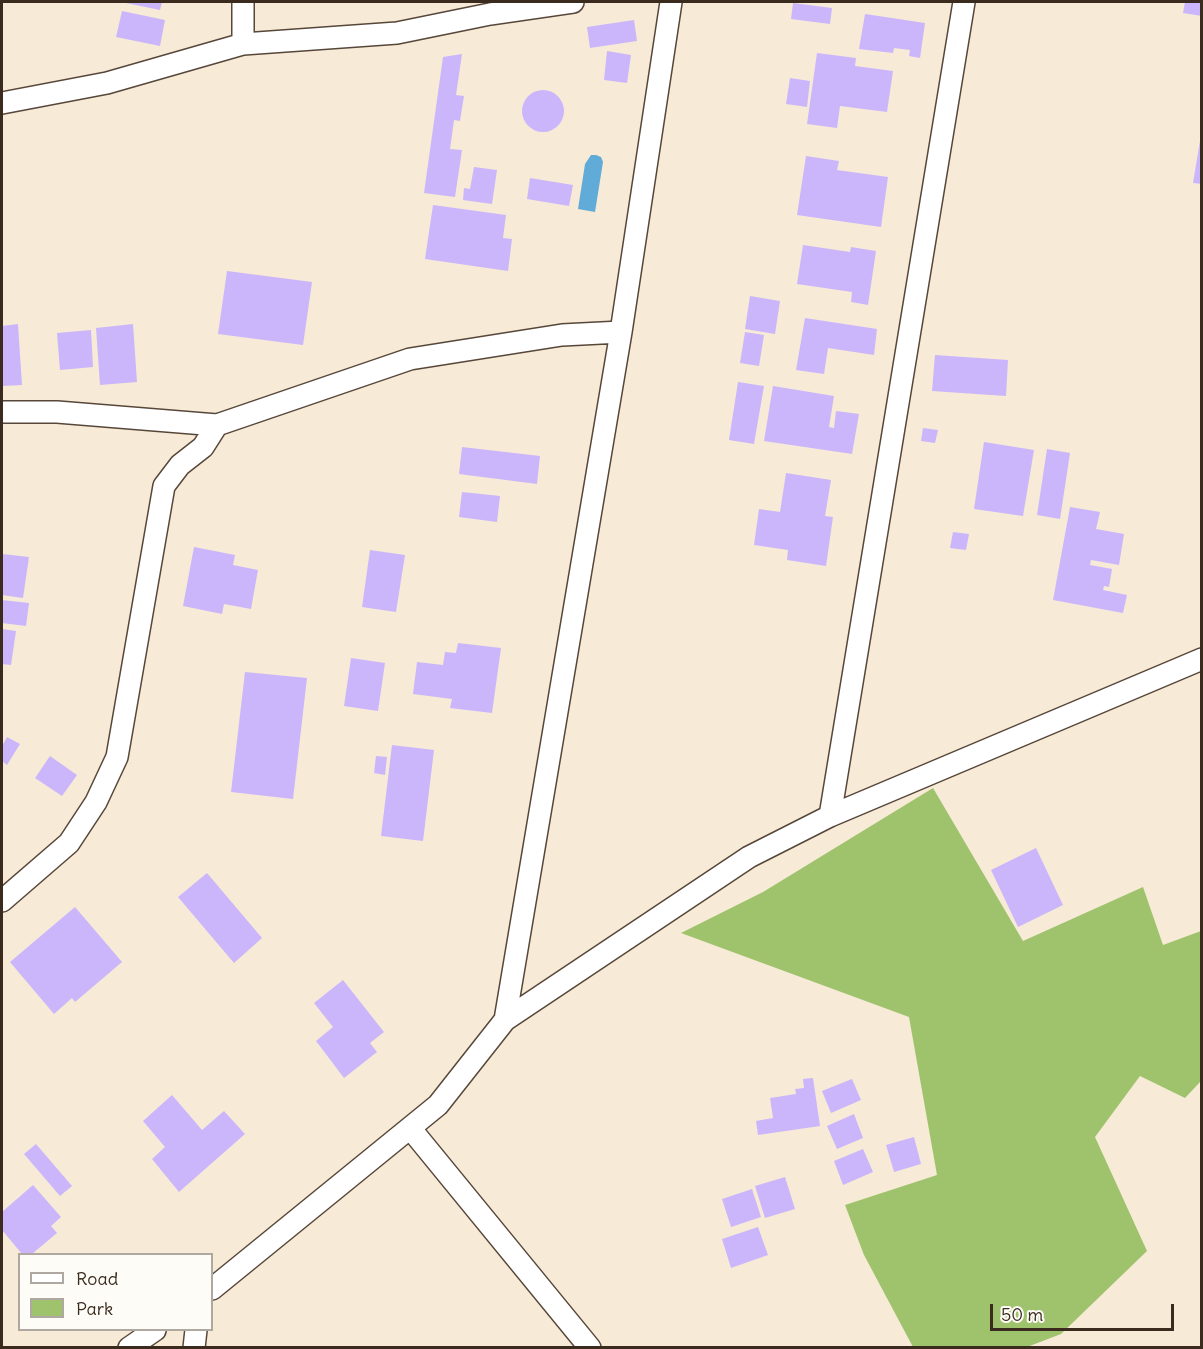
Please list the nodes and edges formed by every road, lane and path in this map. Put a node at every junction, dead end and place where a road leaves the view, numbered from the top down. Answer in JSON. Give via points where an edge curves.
{"nodes":[{"id":1,"x":243,"y":2,"type":"edge"},
{"id":2,"x":573,"y":2,"type":"edge"},
{"id":3,"x":671,"y":2,"type":"edge"},
{"id":4,"x":964,"y":2,"type":"edge"},
{"id":5,"x":243,"y":44,"type":"junction"},
{"id":6,"x":2,"y":103,"type":"edge"},
{"id":7,"x":621,"y":332,"type":"junction"},
{"id":8,"x":2,"y":412,"type":"edge"},
{"id":9,"x":217,"y":425,"type":"junction"},
{"id":10,"x":1202,"y":659,"type":"edge"},
{"id":11,"x":830,"y":816,"type":"junction"},
{"id":12,"x":2,"y":901,"type":"edge"},
{"id":13,"x":505,"y":1020,"type":"junction"},
{"id":14,"x":410,"y":1128,"type":"junction"},
{"id":15,"x":213,"y":1288,"type":"edge"},
{"id":16,"x":151,"y":1331,"type":"edge"},
{"id":17,"x":196,"y":1331,"type":"edge"},
{"id":18,"x":129,"y":1347,"type":"edge"},
{"id":19,"x":194,"y":1347,"type":"edge"},
{"id":20,"x":590,"y":1347,"type":"edge"}],
"edges":[{"from":1,"to":5,"type":"street"},
{"from":2,"to":5,"type":"street","via":[[397,33]]},
{"from":3,"to":7,"type":"street"},
{"from":4,"to":11,"type":"street"},
{"from":5,"to":6,"type":"street","via":[[107,82]]},
{"from":7,"to":9,"type":"street","via":[[561,335],[410,359]]},
{"from":7,"to":13,"type":"street"},
{"from":8,"to":9,"type":"street","via":[[57,412]]},
{"from":9,"to":12,"type":"street","via":[[203,447],[180,465],[164,486],[117,757],[96,802],[69,843]]},
{"from":10,"to":11,"type":"street"},
{"from":11,"to":13,"type":"street","via":[[749,857]]},
{"from":13,"to":14,"type":"street","via":[[438,1105]]},
{"from":14,"to":15,"type":"street"},
{"from":14,"to":20,"type":"street"},
{"from":16,"to":18,"type":"street"},
{"from":17,"to":19,"type":"street"}]}
